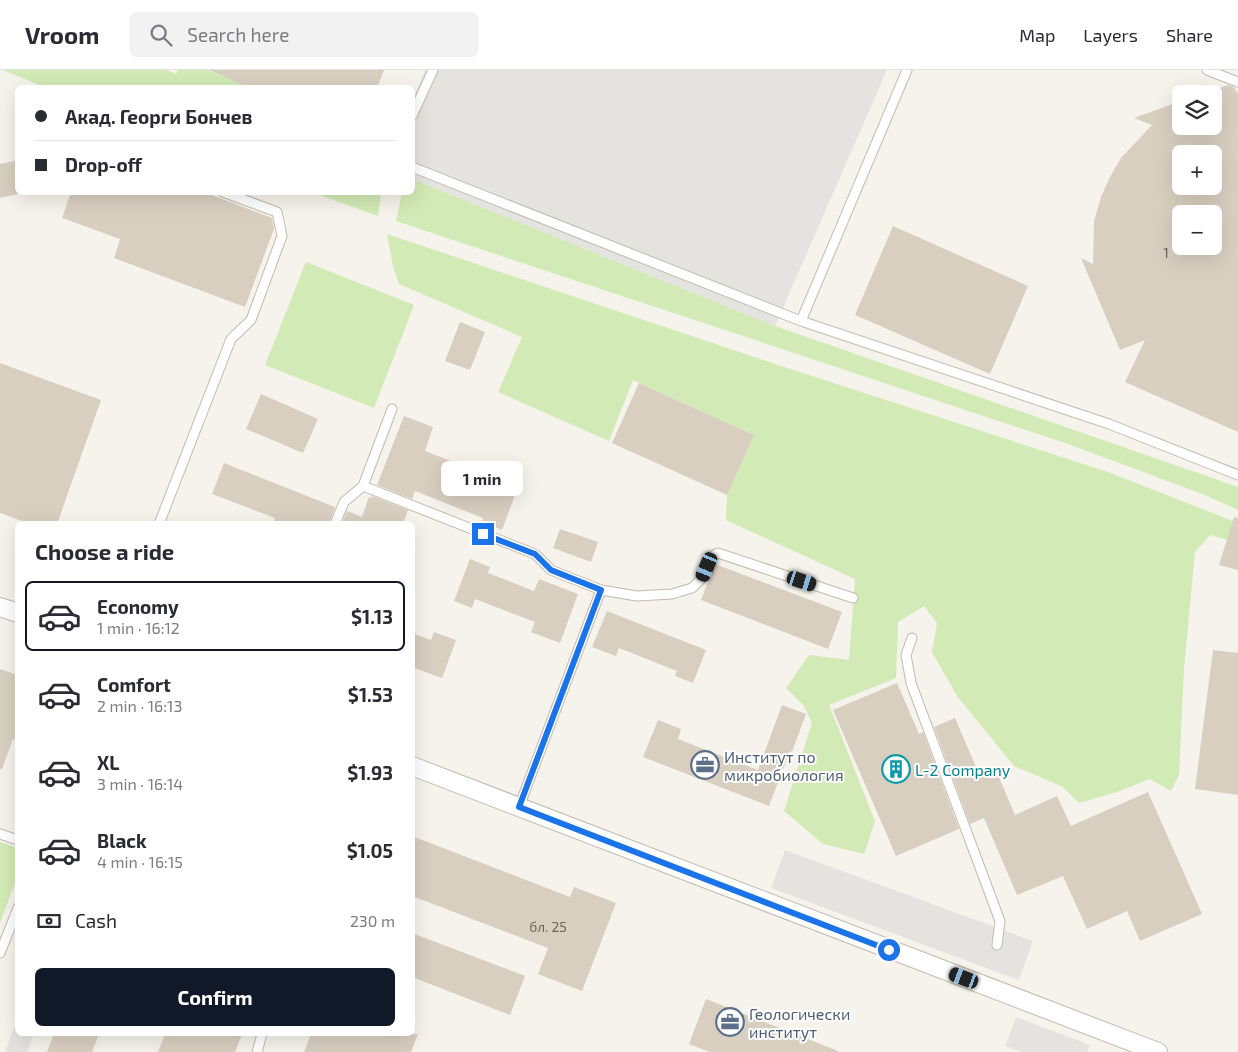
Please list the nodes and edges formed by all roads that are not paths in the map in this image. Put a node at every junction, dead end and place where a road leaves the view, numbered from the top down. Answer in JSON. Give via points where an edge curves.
{"nodes":[{"id":1,"x":433,"y":70,"type":"edge"},
{"id":2,"x":907,"y":70,"type":"edge"},
{"id":3,"x":1207,"y":70,"type":"edge"},
{"id":4,"x":1238,"y":82,"type":"edge"},
{"id":5,"x":415,"y":109,"type":"edge"},
{"id":6,"x":415,"y":168,"type":"edge"},
{"id":7,"x":231,"y":195,"type":"edge"},
{"id":8,"x":802,"y":321,"type":"junction"},
{"id":9,"x":392,"y":409,"type":"dead end"},
{"id":10,"x":1238,"y":476,"type":"edge"},
{"id":11,"x":363,"y":486,"type":"junction"},
{"id":12,"x":160,"y":521,"type":"edge"},
{"id":13,"x":336,"y":521,"type":"edge"},
{"id":14,"x":601,"y":590,"type":"junction"},
{"id":15,"x":853,"y":598,"type":"dead end"},
{"id":16,"x":0,"y":607,"type":"edge"},
{"id":17,"x":15,"y":612,"type":"edge"},
{"id":18,"x":912,"y":638,"type":"dead end"},
{"id":19,"x":415,"y":767,"type":"edge"},
{"id":20,"x":519,"y":807,"type":"junction"},
{"id":21,"x":0,"y":834,"type":"edge"},
{"id":22,"x":15,"y":839,"type":"edge"},
{"id":23,"x":15,"y":916,"type":"edge"},
{"id":24,"x":997,"y":945,"type":"dead end"},
{"id":25,"x":0,"y":953,"type":"edge"},
{"id":26,"x":261,"y":1036,"type":"edge"},
{"id":27,"x":257,"y":1052,"type":"edge"},
{"id":28,"x":1158,"y":1052,"type":"edge"}],
"edges":[{"from":1,"to":5,"type":"lane"},
{"from":2,"to":8,"type":"lane"},
{"from":3,"to":4,"type":"lane"},
{"from":6,"to":8,"type":"lane"},
{"from":7,"to":12,"type":"lane","via":[[277,212],[282,236],[251,320],[231,339]]},
{"from":8,"to":10,"type":"lane","via":[[1109,424]]},
{"from":9,"to":11,"type":"lane"},
{"from":11,"to":13,"type":"lane","via":[[344,502]]},
{"from":11,"to":14,"type":"lane","via":[[535,554],[551,570]]},
{"from":14,"to":15,"type":"lane","via":[[637,596],[672,594],[692,588],[703,578],[712,556],[718,552]]},
{"from":14,"to":20,"type":"lane"},
{"from":16,"to":17,"type":"street"},
{"from":18,"to":24,"type":"lane","via":[[906,655],[911,683],[1000,921]]},
{"from":19,"to":20,"type":"street"},
{"from":20,"to":28,"type":"street"},
{"from":21,"to":22,"type":"lane"},
{"from":23,"to":25,"type":"lane"},
{"from":26,"to":27,"type":"lane"}]}
